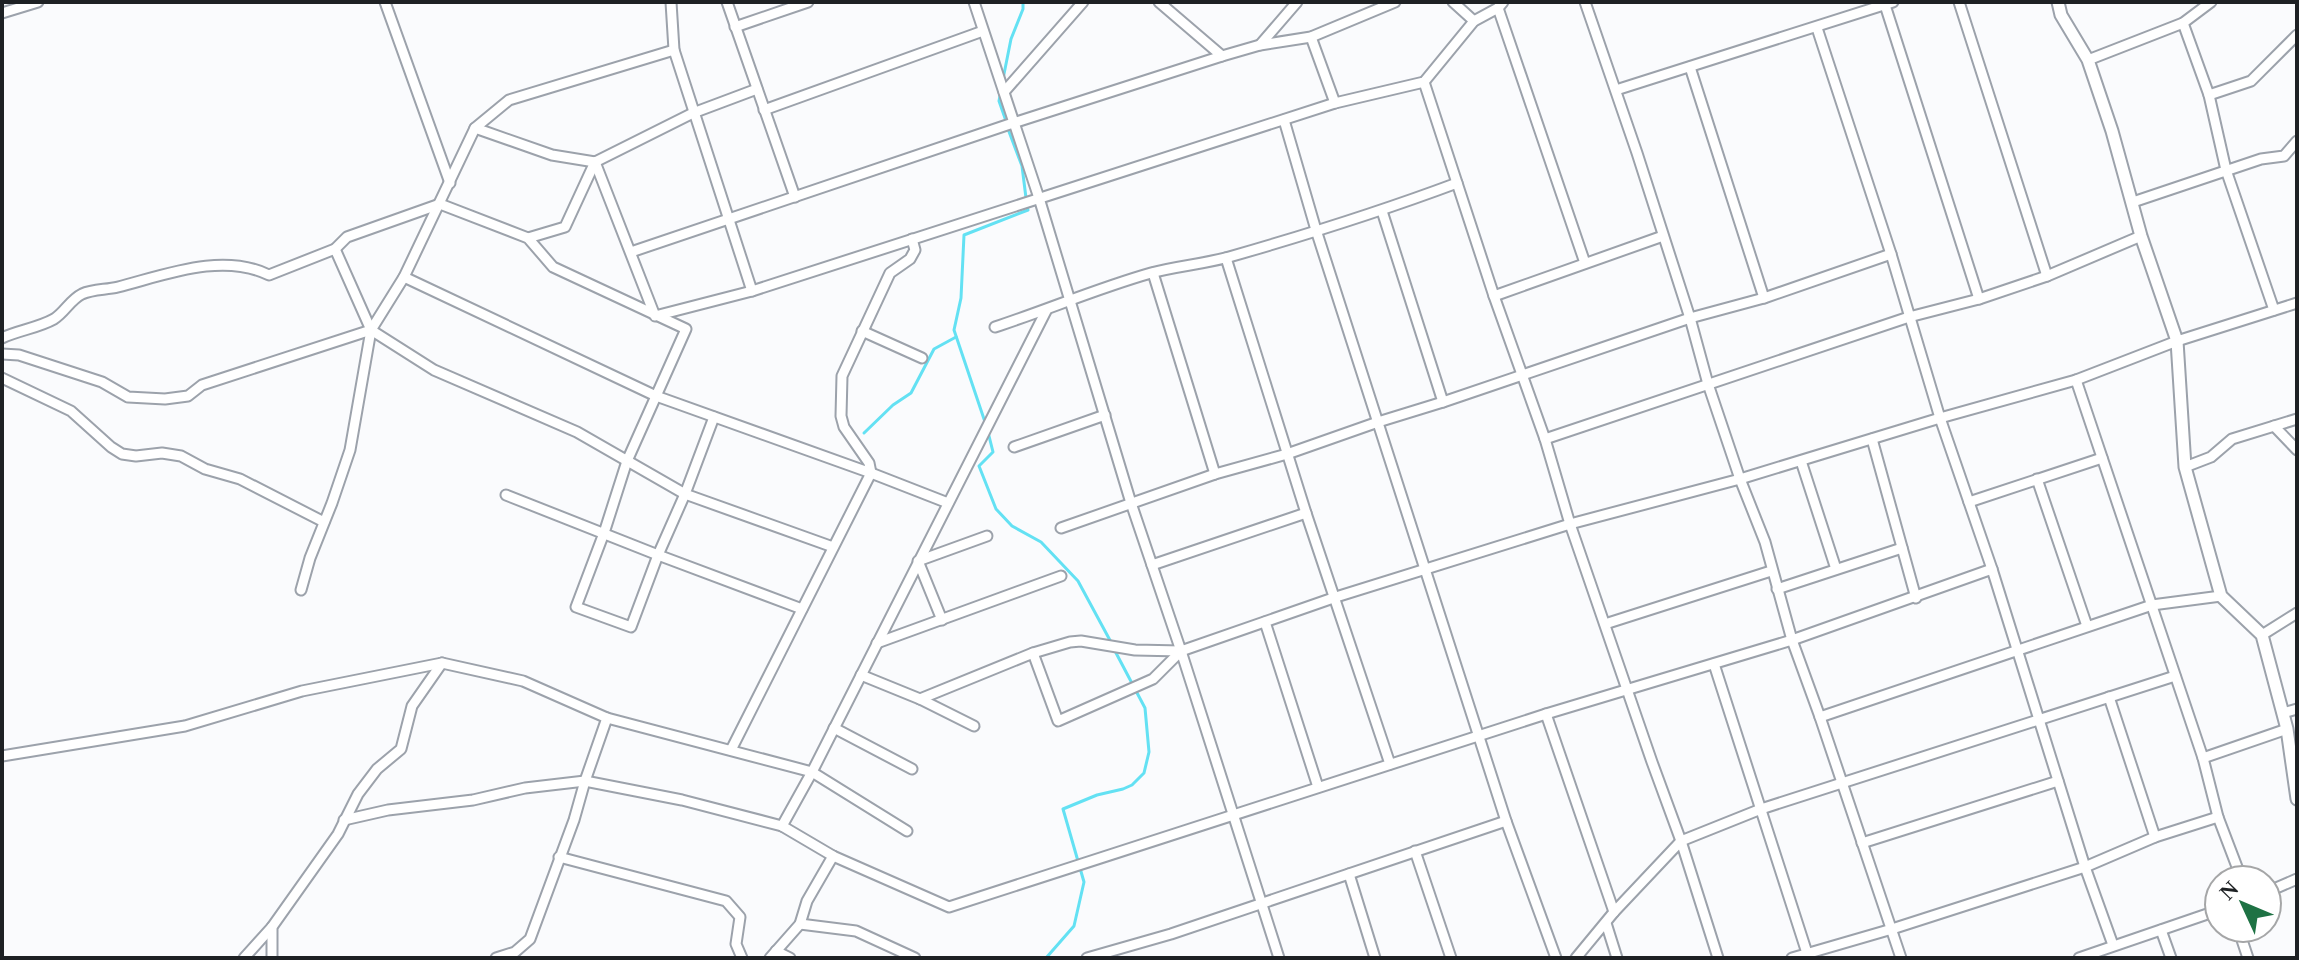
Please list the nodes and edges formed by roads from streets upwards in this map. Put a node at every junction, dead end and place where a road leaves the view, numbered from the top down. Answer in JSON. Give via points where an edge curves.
{"nodes":[{"id":1,"x":38,"y":2,"type":"edge"},
{"id":2,"x":385,"y":2,"type":"edge"},
{"id":3,"x":671,"y":2,"type":"edge"},
{"id":4,"x":727,"y":2,"type":"edge"},
{"id":5,"x":808,"y":2,"type":"edge"},
{"id":6,"x":974,"y":2,"type":"edge"},
{"id":7,"x":1083,"y":2,"type":"edge"},
{"id":8,"x":1159,"y":2,"type":"edge"},
{"id":9,"x":1297,"y":2,"type":"edge"},
{"id":10,"x":1395,"y":2,"type":"edge"},
{"id":11,"x":1453,"y":2,"type":"edge"},
{"id":12,"x":1585,"y":2,"type":"edge"},
{"id":13,"x":1959,"y":2,"type":"edge"},
{"id":14,"x":2058,"y":2,"type":"edge"},
{"id":15,"x":2211,"y":2,"type":"edge"},
{"id":16,"x":1889,"y":3,"type":"edge"},
{"id":17,"x":1500,"y":5,"type":"edge"},
{"id":18,"x":2,"y":13,"type":"edge"},
{"id":19,"x":1474,"y":21,"type":"junction"},
{"id":20,"x":2183,"y":23,"type":"junction"},
{"id":21,"x":735,"y":27,"type":"junction"},
{"id":22,"x":1817,"y":28,"type":"junction"},
{"id":23,"x":983,"y":31,"type":"junction"},
{"id":24,"x":2297,"y":35,"type":"edge"},
{"id":25,"x":1311,"y":37,"type":"junction"},
{"id":26,"x":1260,"y":45,"type":"junction"},
{"id":27,"x":674,"y":50,"type":"junction"},
{"id":28,"x":1222,"y":56,"type":"junction"},
{"id":29,"x":2088,"y":60,"type":"junction"},
{"id":30,"x":1690,"y":67,"type":"junction"},
{"id":31,"x":1424,"y":82,"type":"junction"},
{"id":32,"x":757,"y":89,"type":"junction"},
{"id":33,"x":1616,"y":90,"type":"junction"},
{"id":34,"x":1004,"y":92,"type":"junction"},
{"id":35,"x":2209,"y":95,"type":"junction"},
{"id":36,"x":1335,"y":103,"type":"junction"},
{"id":37,"x":764,"y":110,"type":"junction"},
{"id":38,"x":693,"y":113,"type":"junction"},
{"id":39,"x":1284,"y":120,"type":"junction"},
{"id":40,"x":1014,"y":122,"type":"junction"},
{"id":41,"x":475,"y":128,"type":"junction"},
{"id":42,"x":2296,"y":143,"type":"edge"},
{"id":43,"x":595,"y":162,"type":"junction"},
{"id":44,"x":2226,"y":170,"type":"junction"},
{"id":45,"x":450,"y":183,"type":"junction"},
{"id":46,"x":1457,"y":183,"type":"junction"},
{"id":47,"x":795,"y":197,"type":"junction"},
{"id":48,"x":1039,"y":198,"type":"junction"},
{"id":49,"x":2133,"y":202,"type":"junction"},
{"id":50,"x":440,"y":204,"type":"junction"},
{"id":51,"x":1382,"y":211,"type":"junction"},
{"id":52,"x":728,"y":219,"type":"junction"},
{"id":53,"x":1316,"y":230,"type":"junction"},
{"id":54,"x":1663,"y":236,"type":"junction"},
{"id":55,"x":2141,"y":236,"type":"junction"},
{"id":56,"x":528,"y":238,"type":"junction"},
{"id":57,"x":912,"y":239,"type":"junction"},
{"id":58,"x":335,"y":249,"type":"junction"},
{"id":59,"x":631,"y":252,"type":"junction"},
{"id":60,"x":1891,"y":254,"type":"junction"},
{"id":61,"x":1226,"y":258,"type":"junction"},
{"id":62,"x":1585,"y":263,"type":"junction"},
{"id":63,"x":1153,"y":273,"type":"junction"},
{"id":64,"x":2047,"y":276,"type":"junction"},
{"id":65,"x":404,"y":277,"type":"junction"},
{"id":66,"x":752,"y":291,"type":"junction"},
{"id":67,"x":1494,"y":296,"type":"junction"},
{"id":68,"x":1764,"y":298,"type":"junction"},
{"id":69,"x":1070,"y":299,"type":"junction"},
{"id":70,"x":1979,"y":299,"type":"junction"},
{"id":71,"x":2297,"y":303,"type":"edge"},
{"id":72,"x":2274,"y":310,"type":"junction"},
{"id":73,"x":1046,"y":311,"type":"junction"},
{"id":74,"x":655,"y":316,"type":"junction"},
{"id":75,"x":1909,"y":317,"type":"junction"},
{"id":76,"x":1690,"y":318,"type":"junction"},
{"id":77,"x":995,"y":327,"type":"dead end"},
{"id":78,"x":371,"y":330,"type":"junction"},
{"id":79,"x":862,"y":331,"type":"junction"},
{"id":80,"x":2,"y":338,"type":"edge"},
{"id":81,"x":2177,"y":341,"type":"junction"},
{"id":82,"x":2,"y":354,"type":"edge"},
{"id":83,"x":922,"y":358,"type":"dead end"},
{"id":84,"x":1522,"y":374,"type":"junction"},
{"id":85,"x":2,"y":378,"type":"edge"},
{"id":86,"x":2076,"y":380,"type":"junction"},
{"id":87,"x":1708,"y":384,"type":"junction"},
{"id":88,"x":656,"y":396,"type":"junction"},
{"id":89,"x":1443,"y":402,"type":"junction"},
{"id":90,"x":1105,"y":415,"type":"junction"},
{"id":91,"x":714,"y":417,"type":"junction"},
{"id":92,"x":1940,"y":418,"type":"junction"},
{"id":93,"x":2297,"y":419,"type":"edge"},
{"id":94,"x":1378,"y":422,"type":"junction"},
{"id":95,"x":2274,"y":426,"type":"junction"},
{"id":96,"x":1545,"y":439,"type":"junction"},
{"id":97,"x":1872,"y":439,"type":"junction"},
{"id":98,"x":1014,"y":447,"type":"dead end"},
{"id":99,"x":2297,"y":450,"type":"edge"},
{"id":100,"x":1287,"y":454,"type":"junction"},
{"id":101,"x":2102,"y":458,"type":"junction"},
{"id":102,"x":627,"y":461,"type":"junction"},
{"id":103,"x":1801,"y":461,"type":"junction"},
{"id":104,"x":2185,"y":467,"type":"junction"},
{"id":105,"x":871,"y":473,"type":"junction"},
{"id":106,"x":1215,"y":474,"type":"junction"},
{"id":107,"x":1740,"y":479,"type":"junction"},
{"id":108,"x":2037,"y":479,"type":"junction"},
{"id":109,"x":685,"y":494,"type":"junction"},
{"id":110,"x":506,"y":495,"type":"dead end"},
{"id":111,"x":1969,"y":502,"type":"junction"},
{"id":112,"x":948,"y":503,"type":"junction"},
{"id":113,"x":1131,"y":503,"type":"junction"},
{"id":114,"x":1306,"y":513,"type":"junction"},
{"id":115,"x":324,"y":522,"type":"junction"},
{"id":116,"x":1570,"y":524,"type":"junction"},
{"id":117,"x":1061,"y":528,"type":"dead end"},
{"id":118,"x":604,"y":533,"type":"junction"},
{"id":119,"x":987,"y":536,"type":"dead end"},
{"id":120,"x":833,"y":547,"type":"junction"},
{"id":121,"x":1902,"y":548,"type":"junction"},
{"id":122,"x":658,"y":555,"type":"junction"},
{"id":123,"x":918,"y":561,"type":"junction"},
{"id":124,"x":1152,"y":565,"type":"junction"},
{"id":125,"x":1836,"y":569,"type":"junction"},
{"id":126,"x":1992,"y":569,"type":"junction"},
{"id":127,"x":1425,"y":570,"type":"junction"},
{"id":128,"x":1771,"y":571,"type":"junction"},
{"id":129,"x":1061,"y":576,"type":"dead end"},
{"id":130,"x":1777,"y":589,"type":"junction"},
{"id":131,"x":301,"y":590,"type":"dead end"},
{"id":132,"x":2221,"y":596,"type":"junction"},
{"id":133,"x":1336,"y":597,"type":"junction"},
{"id":134,"x":1916,"y":598,"type":"junction"},
{"id":135,"x":2152,"y":605,"type":"junction"},
{"id":136,"x":802,"y":609,"type":"junction"},
{"id":137,"x":2295,"y":617,"type":"edge"},
{"id":138,"x":942,"y":620,"type":"junction"},
{"id":139,"x":1265,"y":622,"type":"junction"},
{"id":140,"x":1605,"y":624,"type":"junction"},
{"id":141,"x":2087,"y":626,"type":"junction"},
{"id":142,"x":2262,"y":635,"type":"junction"},
{"id":143,"x":1792,"y":640,"type":"junction"},
{"id":144,"x":877,"y":643,"type":"junction"},
{"id":145,"x":1181,"y":651,"type":"junction"},
{"id":146,"x":2017,"y":651,"type":"junction"},
{"id":147,"x":1033,"y":653,"type":"junction"},
{"id":148,"x":442,"y":663,"type":"junction"},
{"id":149,"x":1714,"y":664,"type":"junction"},
{"id":150,"x":861,"y":675,"type":"junction"},
{"id":151,"x":2175,"y":676,"type":"junction"},
{"id":152,"x":1627,"y":689,"type":"junction"},
{"id":153,"x":2109,"y":697,"type":"junction"},
{"id":154,"x":920,"y":699,"type":"junction"},
{"id":155,"x":2297,"y":709,"type":"edge"},
{"id":156,"x":2283,"y":713,"type":"junction"},
{"id":157,"x":1546,"y":714,"type":"junction"},
{"id":158,"x":1820,"y":717,"type":"junction"},
{"id":159,"x":607,"y":718,"type":"junction"},
{"id":160,"x":2039,"y":720,"type":"junction"},
{"id":161,"x":974,"y":726,"type":"dead end"},
{"id":162,"x":834,"y":728,"type":"junction"},
{"id":163,"x":2287,"y":729,"type":"junction"},
{"id":164,"x":1479,"y":735,"type":"junction"},
{"id":165,"x":731,"y":750,"type":"junction"},
{"id":166,"x":2,"y":756,"type":"edge"},
{"id":167,"x":2203,"y":758,"type":"junction"},
{"id":168,"x":1390,"y":764,"type":"junction"},
{"id":169,"x":912,"y":769,"type":"dead end"},
{"id":170,"x":812,"y":772,"type":"junction"},
{"id":171,"x":585,"y":781,"type":"junction"},
{"id":172,"x":2058,"y":781,"type":"junction"},
{"id":173,"x":1842,"y":783,"type":"junction"},
{"id":174,"x":1318,"y":787,"type":"junction"},
{"id":175,"x":2297,"y":799,"type":"edge"},
{"id":176,"x":1761,"y":809,"type":"junction"},
{"id":177,"x":1232,"y":815,"type":"junction"},
{"id":178,"x":2218,"y":817,"type":"junction"},
{"id":179,"x":344,"y":820,"type":"junction"},
{"id":180,"x":1506,"y":821,"type":"junction"},
{"id":181,"x":782,"y":826,"type":"junction"},
{"id":182,"x":907,"y":831,"type":"dead end"},
{"id":183,"x":2155,"y":837,"type":"junction"},
{"id":184,"x":1681,"y":841,"type":"junction"},
{"id":185,"x":1862,"y":843,"type":"junction"},
{"id":186,"x":1415,"y":851,"type":"junction"},
{"id":187,"x":833,"y":856,"type":"junction"},
{"id":188,"x":559,"y":857,"type":"junction"},
{"id":189,"x":2236,"y":864,"type":"edge"},
{"id":190,"x":2085,"y":867,"type":"junction"},
{"id":191,"x":1349,"y":874,"type":"junction"},
{"id":192,"x":1260,"y":904,"type":"junction"},
{"id":193,"x":1614,"y":912,"type":"junction"},
{"id":194,"x":2203,"y":916,"type":"edge"},
{"id":195,"x":1606,"y":923,"type":"junction"},
{"id":196,"x":800,"y":924,"type":"junction"},
{"id":197,"x":272,"y":927,"type":"junction"},
{"id":198,"x":1892,"y":929,"type":"junction"},
{"id":199,"x":2161,"y":930,"type":"junction"},
{"id":200,"x":2113,"y":945,"type":"junction"},
{"id":201,"x":1807,"y":953,"type":"junction"},
{"id":202,"x":773,"y":955,"type":"edge"},
{"id":203,"x":244,"y":958,"type":"edge"},
{"id":204,"x":272,"y":958,"type":"edge"},
{"id":205,"x":496,"y":958,"type":"edge"},
{"id":206,"x":742,"y":958,"type":"edge"},
{"id":207,"x":790,"y":958,"type":"edge"},
{"id":208,"x":915,"y":958,"type":"edge"},
{"id":209,"x":1087,"y":958,"type":"edge"},
{"id":210,"x":1279,"y":958,"type":"edge"},
{"id":211,"x":1375,"y":958,"type":"edge"},
{"id":212,"x":1451,"y":958,"type":"edge"},
{"id":213,"x":1556,"y":958,"type":"edge"},
{"id":214,"x":1576,"y":958,"type":"edge"},
{"id":215,"x":1617,"y":958,"type":"edge"},
{"id":216,"x":1718,"y":958,"type":"edge"},
{"id":217,"x":1792,"y":958,"type":"edge"},
{"id":218,"x":1901,"y":958,"type":"edge"},
{"id":219,"x":2079,"y":958,"type":"edge"},
{"id":220,"x":2171,"y":958,"type":"edge"}],
"edges":[{"from":1,"to":18,"type":"street"},
{"from":2,"to":45,"type":"street"},
{"from":3,"to":27,"type":"street"},
{"from":4,"to":21,"type":"street"},
{"from":5,"to":21,"type":"street"},
{"from":6,"to":23,"type":"street"},
{"from":7,"to":34,"type":"street"},
{"from":8,"to":28,"type":"street"},
{"from":9,"to":26,"type":"street"},
{"from":10,"to":25,"type":"street"},
{"from":11,"to":19,"type":"street"},
{"from":12,"to":33,"type":"street"},
{"from":13,"to":64,"type":"street"},
{"from":14,"to":29,"type":"street"},
{"from":15,"to":20,"type":"street"},
{"from":16,"to":22,"type":"street"},
{"from":16,"to":70,"type":"street"},
{"from":17,"to":19,"type":"street"},
{"from":17,"to":62,"type":"street"},
{"from":19,"to":31,"type":"street"},
{"from":20,"to":29,"type":"street"},
{"from":20,"to":35,"type":"street"},
{"from":21,"to":32,"type":"street"},
{"from":22,"to":30,"type":"street"},
{"from":22,"to":60,"type":"street"},
{"from":23,"to":34,"type":"street"},
{"from":23,"to":37,"type":"street"},
{"from":24,"to":35,"type":"street","via":[[2251,81]]},
{"from":25,"to":26,"type":"street"},
{"from":25,"to":36,"type":"street"},
{"from":26,"to":28,"type":"street"},
{"from":27,"to":38,"type":"street"},
{"from":27,"to":41,"type":"street","via":[[509,100]]},
{"from":28,"to":40,"type":"street"},
{"from":29,"to":49,"type":"street"},
{"from":30,"to":33,"type":"street"},
{"from":30,"to":68,"type":"street"},
{"from":31,"to":36,"type":"street"},
{"from":31,"to":46,"type":"street"},
{"from":32,"to":37,"type":"street"},
{"from":32,"to":38,"type":"street"},
{"from":33,"to":54,"type":"street"},
{"from":34,"to":40,"type":"street"},
{"from":35,"to":44,"type":"street"},
{"from":36,"to":39,"type":"street"},
{"from":37,"to":47,"type":"street"},
{"from":38,"to":43,"type":"street"},
{"from":38,"to":52,"type":"street"},
{"from":39,"to":48,"type":"street"},
{"from":39,"to":53,"type":"street"},
{"from":40,"to":47,"type":"street"},
{"from":40,"to":48,"type":"street"},
{"from":41,"to":43,"type":"street","via":[[552,155]]},
{"from":41,"to":45,"type":"street"},
{"from":42,"to":44,"type":"street","via":[[2284,156]]},
{"from":43,"to":56,"type":"street","via":[[565,227]]},
{"from":43,"to":59,"type":"street"},
{"from":44,"to":49,"type":"street"},
{"from":44,"to":72,"type":"street"},
{"from":45,"to":50,"type":"street"},
{"from":46,"to":51,"type":"street"},
{"from":46,"to":67,"type":"street"},
{"from":47,"to":52,"type":"street"},
{"from":48,"to":57,"type":"street"},
{"from":48,"to":69,"type":"street"},
{"from":49,"to":55,"type":"street"},
{"from":50,"to":56,"type":"street"},
{"from":50,"to":58,"type":"street","via":[[347,237]]},
{"from":50,"to":65,"type":"street"},
{"from":51,"to":53,"type":"street"},
{"from":51,"to":89,"type":"street"},
{"from":52,"to":59,"type":"street"},
{"from":52,"to":66,"type":"street"},
{"from":53,"to":61,"type":"street"},
{"from":53,"to":94,"type":"street"},
{"from":54,"to":62,"type":"street"},
{"from":54,"to":76,"type":"street"},
{"from":55,"to":64,"type":"street"},
{"from":55,"to":81,"type":"street"},
{"from":56,"to":74,"type":"street","via":[[553,267]]},
{"from":57,"to":66,"type":"street"},
{"from":57,"to":79,"type":"street","via":[[915,250],[890,273]]},
{"from":58,"to":78,"type":"street"},
{"from":58,"to":80,"type":"street","via":[[269,275],[221,266],[86,292],[43,325]]},
{"from":59,"to":74,"type":"street"},
{"from":60,"to":68,"type":"street"},
{"from":60,"to":75,"type":"street"},
{"from":61,"to":63,"type":"street"},
{"from":61,"to":100,"type":"street"},
{"from":62,"to":67,"type":"street"},
{"from":63,"to":69,"type":"street"},
{"from":63,"to":106,"type":"street"},
{"from":64,"to":70,"type":"street"},
{"from":65,"to":78,"type":"street"},
{"from":65,"to":88,"type":"street"},
{"from":66,"to":74,"type":"street"},
{"from":67,"to":84,"type":"street"},
{"from":68,"to":76,"type":"street"},
{"from":69,"to":73,"type":"street"},
{"from":69,"to":90,"type":"street"},
{"from":70,"to":75,"type":"street"},
{"from":71,"to":72,"type":"street"},
{"from":72,"to":81,"type":"street"},
{"from":73,"to":77,"type":"street"},
{"from":73,"to":112,"type":"street"},
{"from":74,"to":88,"type":"street","via":[[686,329]]},
{"from":75,"to":87,"type":"street"},
{"from":75,"to":92,"type":"street"},
{"from":76,"to":84,"type":"street"},
{"from":76,"to":87,"type":"street"},
{"from":78,"to":82,"type":"street","via":[[202,385],[188,396],[165,399],[128,397],[102,382]]},
{"from":78,"to":102,"type":"street","via":[[434,370],[577,432]]},
{"from":78,"to":115,"type":"street","via":[[350,450]]},
{"from":79,"to":83,"type":"street"},
{"from":79,"to":105,"type":"street","via":[[842,376],[841,416]]},
{"from":81,"to":86,"type":"street"},
{"from":81,"to":104,"type":"street"},
{"from":84,"to":89,"type":"street"},
{"from":84,"to":96,"type":"street"},
{"from":85,"to":115,"type":"street","via":[[71,411],[122,454],[181,456]]},
{"from":86,"to":92,"type":"street"},
{"from":86,"to":101,"type":"street"},
{"from":87,"to":96,"type":"street"},
{"from":87,"to":107,"type":"street"},
{"from":88,"to":91,"type":"street"},
{"from":88,"to":102,"type":"street"},
{"from":89,"to":94,"type":"street"},
{"from":90,"to":98,"type":"street"},
{"from":90,"to":113,"type":"street"},
{"from":91,"to":105,"type":"street"},
{"from":91,"to":109,"type":"street"},
{"from":92,"to":97,"type":"street"},
{"from":92,"to":111,"type":"street"},
{"from":93,"to":95,"type":"street"},
{"from":94,"to":100,"type":"street"},
{"from":94,"to":127,"type":"street"},
{"from":95,"to":99,"type":"street"},
{"from":95,"to":104,"type":"street","via":[[2232,439],[2211,457]]},
{"from":96,"to":116,"type":"street"},
{"from":97,"to":103,"type":"street"},
{"from":97,"to":121,"type":"street"},
{"from":100,"to":106,"type":"street"},
{"from":100,"to":114,"type":"street"},
{"from":101,"to":108,"type":"street"},
{"from":101,"to":135,"type":"street"},
{"from":102,"to":109,"type":"street"},
{"from":102,"to":118,"type":"street"},
{"from":103,"to":107,"type":"street"},
{"from":103,"to":125,"type":"street"},
{"from":104,"to":132,"type":"street"},
{"from":105,"to":112,"type":"street"},
{"from":105,"to":120,"type":"street"},
{"from":106,"to":113,"type":"street"},
{"from":107,"to":116,"type":"street"},
{"from":107,"to":128,"type":"street"},
{"from":108,"to":111,"type":"street"},
{"from":108,"to":141,"type":"street"},
{"from":109,"to":120,"type":"street"},
{"from":109,"to":122,"type":"street"},
{"from":110,"to":118,"type":"street"},
{"from":111,"to":126,"type":"street"},
{"from":112,"to":123,"type":"street"},
{"from":113,"to":117,"type":"street"},
{"from":113,"to":124,"type":"street"},
{"from":114,"to":124,"type":"street"},
{"from":114,"to":133,"type":"street"},
{"from":115,"to":131,"type":"street"},
{"from":116,"to":127,"type":"street"},
{"from":116,"to":140,"type":"street"},
{"from":118,"to":122,"type":"street"},
{"from":118,"to":122,"type":"street","via":[[576,607],[631,627]]},
{"from":119,"to":123,"type":"street"},
{"from":120,"to":136,"type":"street"},
{"from":121,"to":125,"type":"street"},
{"from":121,"to":134,"type":"street"},
{"from":122,"to":136,"type":"street"},
{"from":123,"to":138,"type":"street"},
{"from":123,"to":144,"type":"street"},
{"from":124,"to":145,"type":"street"},
{"from":125,"to":130,"type":"street"},
{"from":126,"to":134,"type":"street"},
{"from":126,"to":146,"type":"street"},
{"from":127,"to":133,"type":"street"},
{"from":127,"to":164,"type":"street"},
{"from":128,"to":130,"type":"street"},
{"from":128,"to":140,"type":"street"},
{"from":129,"to":138,"type":"street"},
{"from":130,"to":143,"type":"street"},
{"from":132,"to":135,"type":"street"},
{"from":132,"to":142,"type":"street"},
{"from":133,"to":139,"type":"street"},
{"from":133,"to":168,"type":"street"},
{"from":134,"to":143,"type":"street"},
{"from":135,"to":141,"type":"street"},
{"from":135,"to":151,"type":"street"},
{"from":136,"to":165,"type":"street"},
{"from":137,"to":142,"type":"street"},
{"from":138,"to":144,"type":"street"},
{"from":139,"to":145,"type":"street"},
{"from":139,"to":174,"type":"street"},
{"from":140,"to":152,"type":"street"},
{"from":141,"to":146,"type":"street"},
{"from":142,"to":156,"type":"street"},
{"from":143,"to":149,"type":"street"},
{"from":143,"to":158,"type":"street"},
{"from":144,"to":150,"type":"street"},
{"from":145,"to":147,"type":"street","via":[[1081,641]]},
{"from":145,"to":147,"type":"street","via":[[1153,679],[1058,721]]},
{"from":145,"to":177,"type":"street"},
{"from":146,"to":158,"type":"street"},
{"from":146,"to":160,"type":"street"},
{"from":147,"to":154,"type":"street"},
{"from":148,"to":159,"type":"street","via":[[523,681]]},
{"from":148,"to":166,"type":"street","via":[[302,691],[185,726]]},
{"from":148,"to":179,"type":"street","via":[[412,706],[401,749],[377,769]]},
{"from":149,"to":152,"type":"street"},
{"from":149,"to":176,"type":"street"},
{"from":150,"to":154,"type":"street"},
{"from":150,"to":162,"type":"street"},
{"from":151,"to":153,"type":"street"},
{"from":151,"to":167,"type":"street"},
{"from":152,"to":157,"type":"street"},
{"from":152,"to":184,"type":"street"},
{"from":153,"to":160,"type":"street"},
{"from":153,"to":183,"type":"street"},
{"from":154,"to":161,"type":"street"},
{"from":155,"to":156,"type":"street"},
{"from":156,"to":163,"type":"street"},
{"from":157,"to":164,"type":"street"},
{"from":157,"to":193,"type":"street"},
{"from":158,"to":173,"type":"street"},
{"from":159,"to":165,"type":"street"},
{"from":159,"to":171,"type":"street"},
{"from":160,"to":172,"type":"street"},
{"from":160,"to":173,"type":"street"},
{"from":162,"to":169,"type":"street"},
{"from":162,"to":170,"type":"street"},
{"from":163,"to":167,"type":"street"},
{"from":163,"to":175,"type":"street"},
{"from":164,"to":168,"type":"street"},
{"from":164,"to":180,"type":"street"},
{"from":165,"to":170,"type":"street"},
{"from":167,"to":178,"type":"street"},
{"from":168,"to":174,"type":"street"},
{"from":170,"to":181,"type":"street"},
{"from":170,"to":182,"type":"street"},
{"from":171,"to":179,"type":"street"},
{"from":171,"to":181,"type":"street"},
{"from":171,"to":188,"type":"street"},
{"from":172,"to":185,"type":"street"},
{"from":172,"to":190,"type":"street"},
{"from":173,"to":176,"type":"street"},
{"from":173,"to":185,"type":"street"},
{"from":174,"to":177,"type":"street"},
{"from":176,"to":184,"type":"street"},
{"from":176,"to":201,"type":"street"},
{"from":177,"to":187,"type":"street","via":[[949,907]]},
{"from":177,"to":192,"type":"street"},
{"from":178,"to":183,"type":"street"},
{"from":178,"to":189,"type":"street"},
{"from":179,"to":197,"type":"street"},
{"from":180,"to":186,"type":"street"},
{"from":180,"to":213,"type":"street"},
{"from":181,"to":187,"type":"street"},
{"from":183,"to":190,"type":"street"},
{"from":184,"to":193,"type":"street"},
{"from":184,"to":216,"type":"street"},
{"from":185,"to":198,"type":"street"},
{"from":186,"to":191,"type":"street"},
{"from":186,"to":212,"type":"street"},
{"from":187,"to":196,"type":"street"},
{"from":188,"to":205,"type":"street","via":[[530,939],[515,952]]},
{"from":188,"to":206,"type":"street","via":[[726,901],[740,917],[736,944]]},
{"from":190,"to":198,"type":"street"},
{"from":190,"to":200,"type":"street"},
{"from":191,"to":192,"type":"street"},
{"from":191,"to":211,"type":"street"},
{"from":192,"to":209,"type":"street"},
{"from":192,"to":210,"type":"street"},
{"from":193,"to":195,"type":"street"},
{"from":194,"to":199,"type":"street"},
{"from":195,"to":214,"type":"street"},
{"from":195,"to":215,"type":"street"},
{"from":196,"to":202,"type":"street"},
{"from":196,"to":208,"type":"street","via":[[856,931]]},
{"from":197,"to":203,"type":"street"},
{"from":197,"to":204,"type":"street"},
{"from":198,"to":201,"type":"street"},
{"from":198,"to":218,"type":"street"},
{"from":199,"to":200,"type":"street"},
{"from":199,"to":220,"type":"street"},
{"from":200,"to":219,"type":"street"},
{"from":201,"to":217,"type":"street"},
{"from":202,"to":207,"type":"street"}]}
